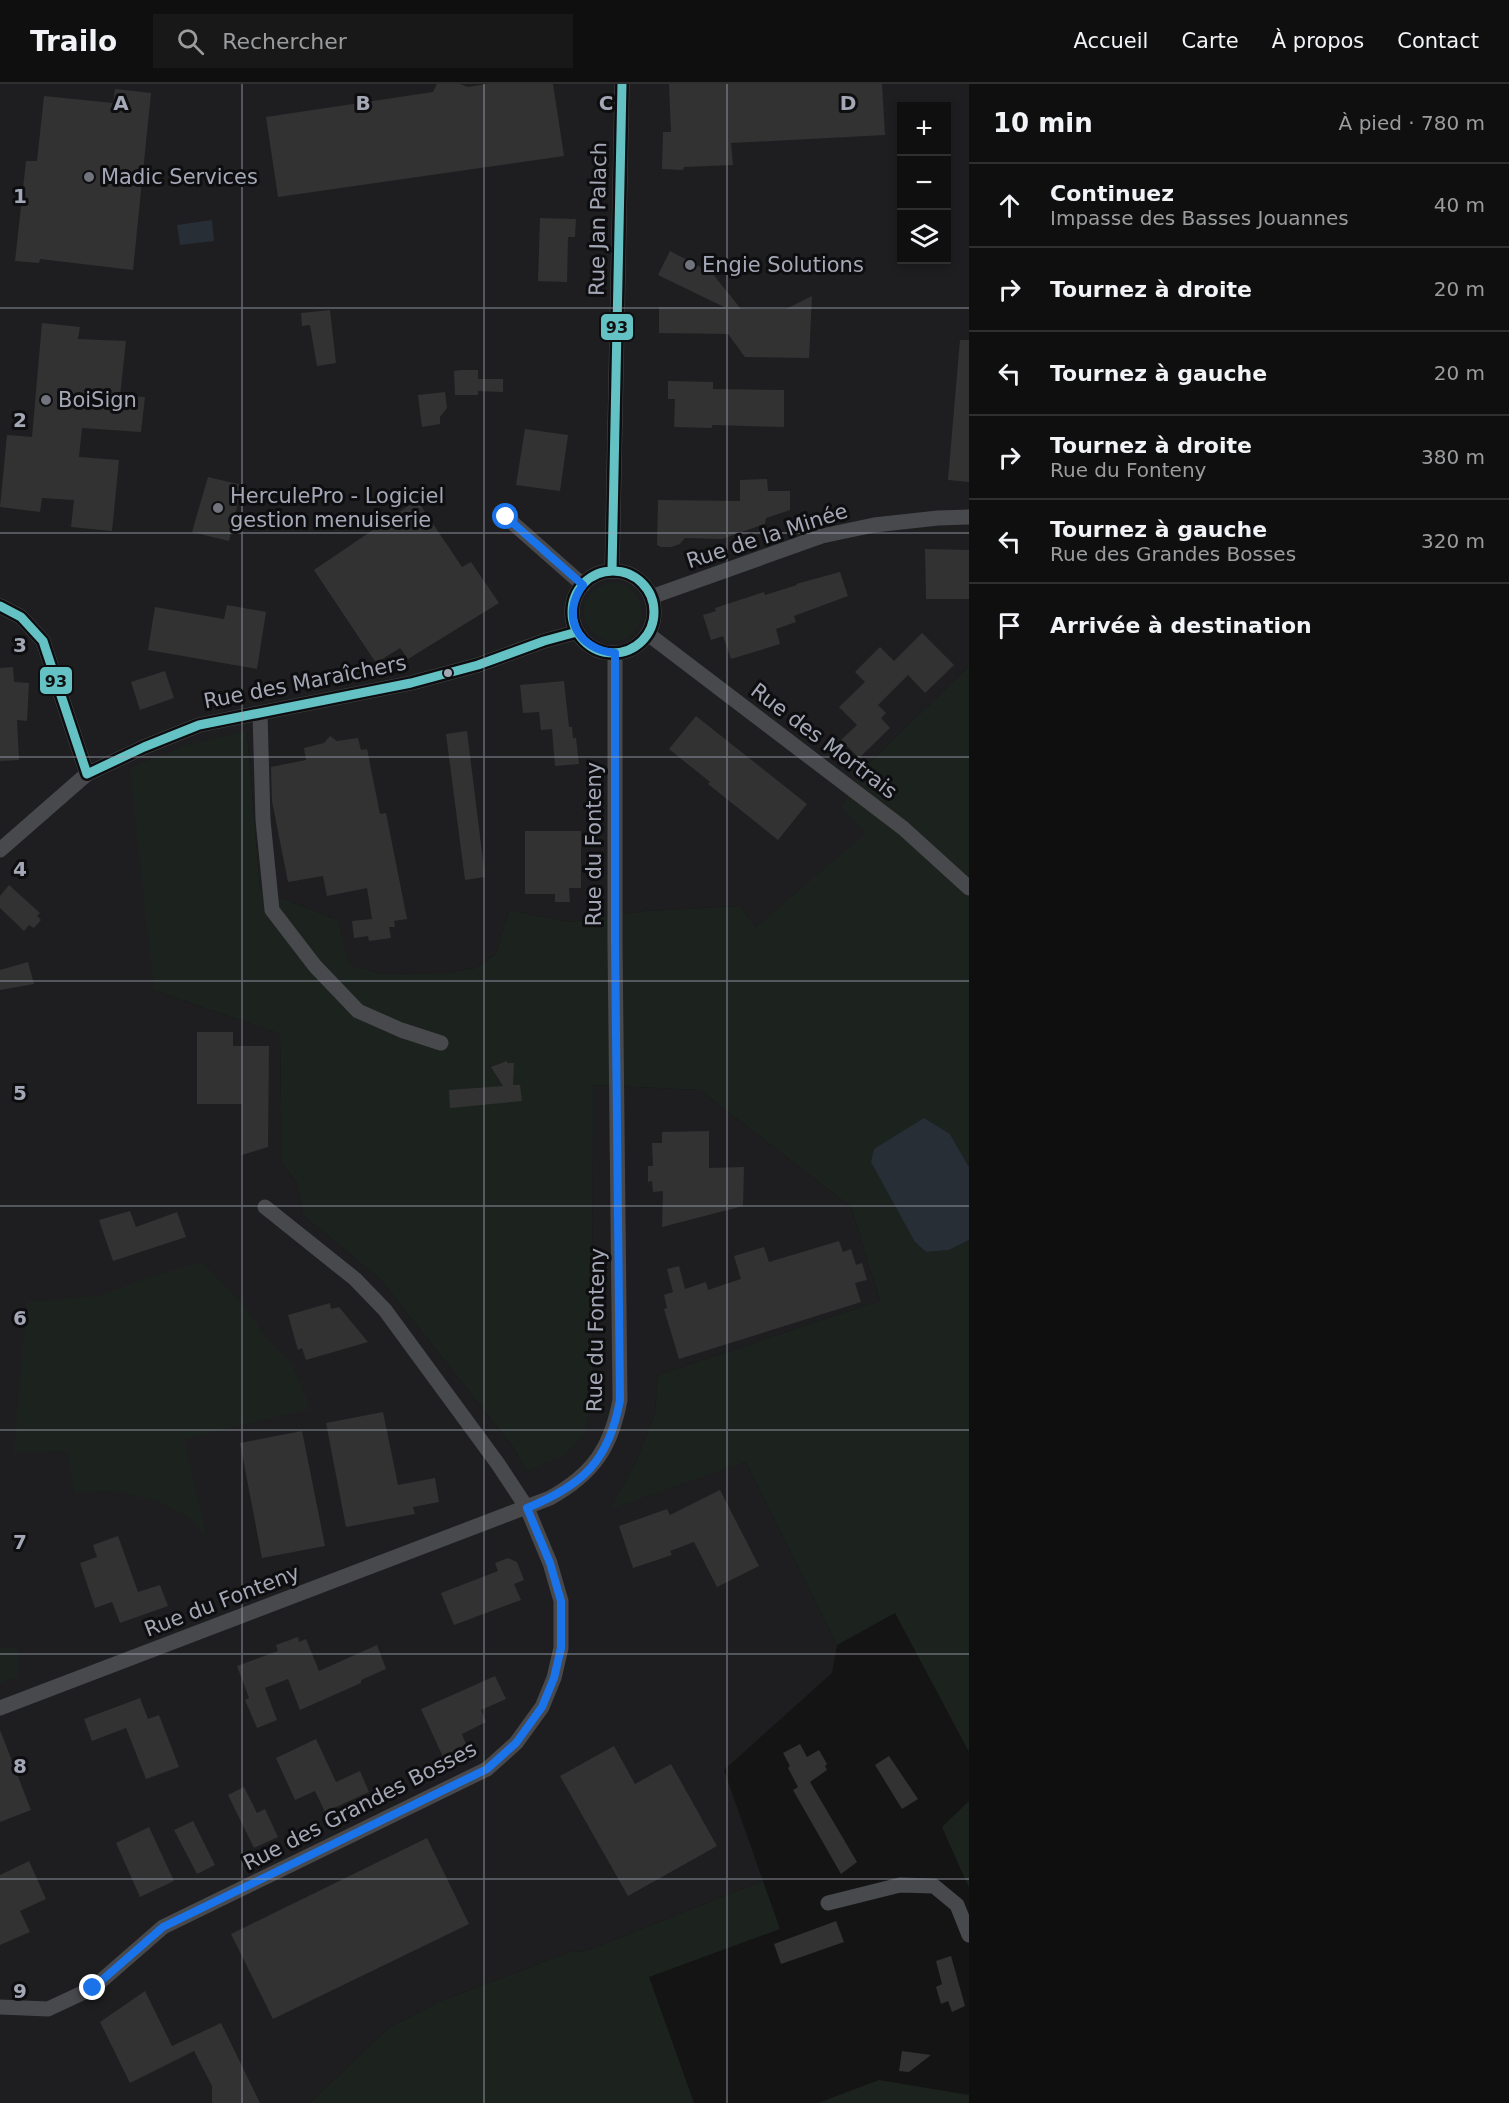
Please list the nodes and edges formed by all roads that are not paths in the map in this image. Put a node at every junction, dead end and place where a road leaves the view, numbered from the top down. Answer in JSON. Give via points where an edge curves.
{"nodes":[{"id":1,"x":622,"y":84,"type":"edge"},
{"id":2,"x":506,"y":517,"type":"dead end"},
{"id":3,"x":969,"y":517,"type":"edge"},
{"id":4,"x":612,"y":570,"type":"junction"},
{"id":5,"x":583,"y":585,"type":"junction"},
{"id":6,"x":651,"y":597,"type":"junction"},
{"id":7,"x":0,"y":606,"type":"edge"},
{"id":8,"x":578,"y":632,"type":"junction"},
{"id":9,"x":648,"y":634,"type":"junction"},
{"id":10,"x":615,"y":653,"type":"junction"},
{"id":11,"x":260,"y":713,"type":"junction"},
{"id":12,"x":87,"y":774,"type":"junction"},
{"id":13,"x":0,"y":850,"type":"edge"},
{"id":14,"x":969,"y":888,"type":"edge"},
{"id":15,"x":441,"y":1043,"type":"dead end"},
{"id":16,"x":265,"y":1207,"type":"dead end"},
{"id":17,"x":527,"y":1508,"type":"junction"},
{"id":18,"x":0,"y":1708,"type":"edge"},
{"id":19,"x":828,"y":1903,"type":"dead end"},
{"id":20,"x":968,"y":1929,"type":"edge"},
{"id":21,"x":0,"y":2007,"type":"edge"}],
"edges":[{"from":1,"to":4,"type":"street","name":"Rue Jan Palach"},
{"from":2,"to":5,"type":"street"},
{"from":3,"to":6,"type":"street","name":"Rue de la Minée","via":[[874,525],[822,536]]},
{"from":4,"to":5,"type":"street"},
{"from":4,"to":6,"type":"street","via":[[637,579]]},
{"from":5,"to":8,"type":"street","via":[[572,613]]},
{"from":6,"to":9,"type":"street","via":[[653,622]]},
{"from":7,"to":12,"type":"street","via":[[21,617],[43,641]]},
{"from":8,"to":10,"type":"street","via":[[593,648]]},
{"from":8,"to":11,"type":"street","name":"Rue des Maraîchers","via":[[411,683]]},
{"from":9,"to":10,"type":"street","via":[[634,647]]},
{"from":9,"to":14,"type":"street","name":"Rue des Mortrais","via":[[903,828]]},
{"from":10,"to":17,"type":"street","name":"Rue du Fonteny","via":[[620,1400],[616,1423],[604,1451],[585,1475],[558,1494]]},
{"from":11,"to":12,"type":"street","name":"Rue des Maraîchers","via":[[200,725]]},
{"from":11,"to":15,"type":"street","via":[[263,820],[273,910],[315,966],[358,1011]]},
{"from":12,"to":13,"type":"street","name":"Rue des Maraîchers"},
{"from":16,"to":17,"type":"street","name":"Rue des Grandes Bosses","via":[[355,1279],[385,1310]]},
{"from":17,"to":18,"type":"street","name":"Rue du Fonteny"},
{"from":17,"to":21,"type":"street","name":"Rue des Grandes Bosses","via":[[561,1601],[561,1648],[542,1707],[516,1743],[487,1769],[163,1927],[93,1988],[48,2009]]},
{"from":19,"to":20,"type":"street","via":[[900,1885],[934,1886],[957,1905]]}]}
